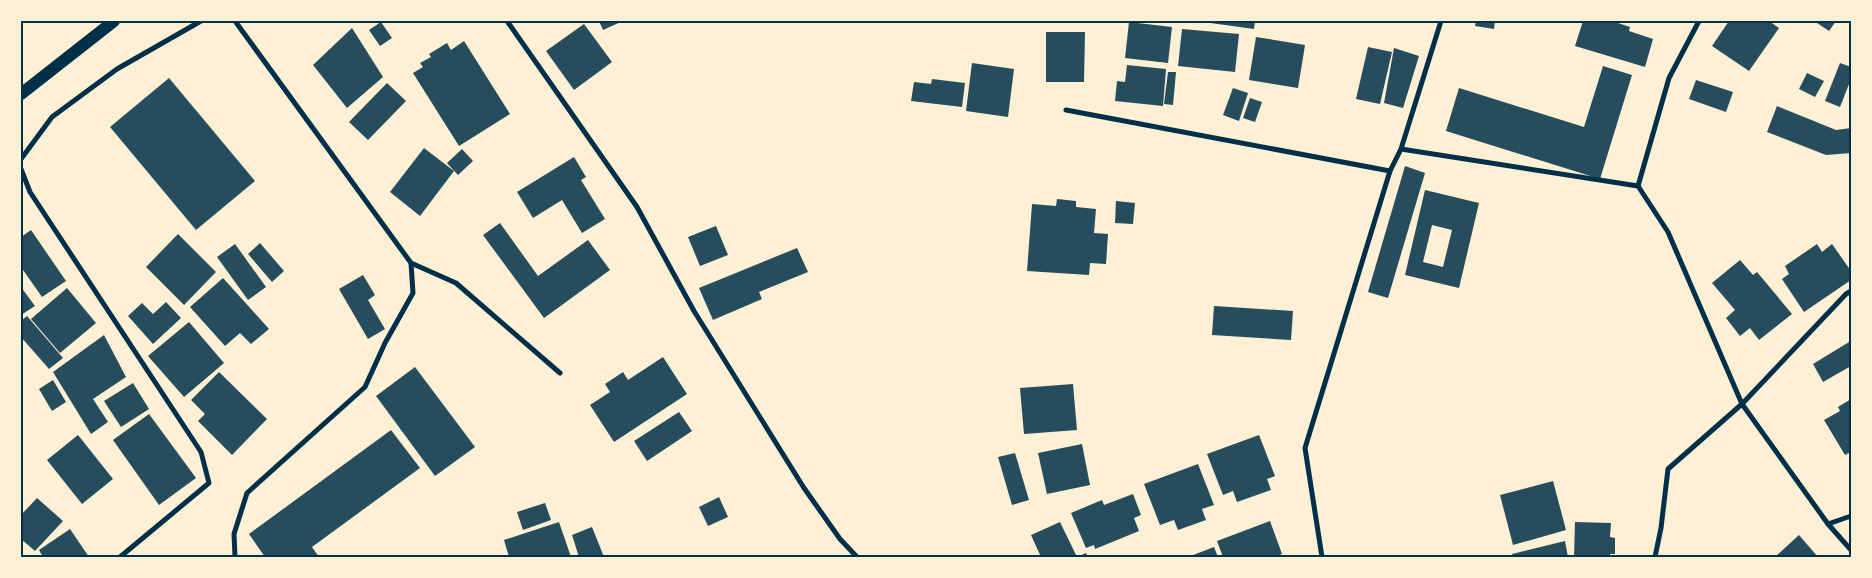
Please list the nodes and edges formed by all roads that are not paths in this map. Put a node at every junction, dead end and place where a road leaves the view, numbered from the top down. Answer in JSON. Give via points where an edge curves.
{"nodes":[{"id":1,"x":114,"y":21,"type":"edge"},
{"id":2,"x":201,"y":21,"type":"edge"},
{"id":3,"x":235,"y":21,"type":"edge"},
{"id":4,"x":507,"y":21,"type":"edge"},
{"id":5,"x":1441,"y":21,"type":"edge"},
{"id":6,"x":1699,"y":21,"type":"edge"},
{"id":7,"x":21,"y":94,"type":"edge"},
{"id":8,"x":1066,"y":110,"type":"dead end"},
{"id":9,"x":1401,"y":149,"type":"junction"},
{"id":10,"x":21,"y":159,"type":"edge"},
{"id":11,"x":21,"y":169,"type":"edge"},
{"id":12,"x":1390,"y":171,"type":"junction"},
{"id":13,"x":1638,"y":186,"type":"junction"},
{"id":14,"x":411,"y":263,"type":"junction"},
{"id":15,"x":1851,"y":291,"type":"edge"},
{"id":16,"x":560,"y":373,"type":"dead end"},
{"id":17,"x":1742,"y":404,"type":"junction"},
{"id":18,"x":1851,"y":516,"type":"edge"},
{"id":19,"x":1828,"y":524,"type":"junction"},
{"id":20,"x":1851,"y":550,"type":"edge"},
{"id":21,"x":120,"y":557,"type":"edge"},
{"id":22,"x":235,"y":557,"type":"edge"},
{"id":23,"x":857,"y":557,"type":"edge"},
{"id":24,"x":1322,"y":557,"type":"edge"},
{"id":25,"x":1655,"y":557,"type":"edge"}],
"edges":[{"from":1,"to":7,"type":"main road"},
{"from":2,"to":10,"type":"street","via":[[117,69],[52,117]]},
{"from":3,"to":14,"type":"street"},
{"from":4,"to":23,"type":"street","via":[[637,207],[694,310],[804,488],[840,540]]},
{"from":5,"to":9,"type":"street"},
{"from":6,"to":13,"type":"street","via":[[1669,78]]},
{"from":8,"to":12,"type":"street"},
{"from":9,"to":12,"type":"street"},
{"from":9,"to":13,"type":"street"},
{"from":11,"to":21,"type":"street","via":[[30,192],[200,452],[209,483]]},
{"from":12,"to":24,"type":"street","via":[[1305,448]]},
{"from":13,"to":17,"type":"street","via":[[1668,232]]},
{"from":14,"to":16,"type":"street","via":[[456,283]]},
{"from":14,"to":22,"type":"street","via":[[413,293],[364,386],[246,493],[234,534]]},
{"from":15,"to":17,"type":"street"},
{"from":17,"to":19,"type":"street"},
{"from":17,"to":25,"type":"street","via":[[1668,470]]},
{"from":18,"to":19,"type":"street"},
{"from":19,"to":20,"type":"street"}]}
